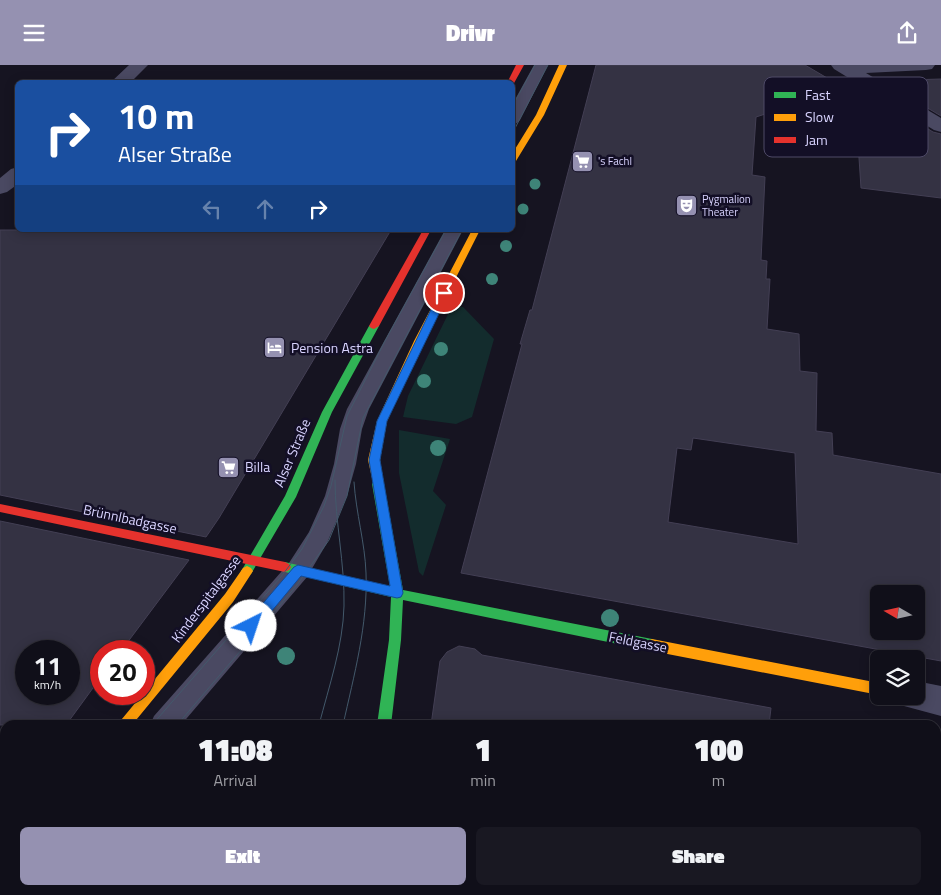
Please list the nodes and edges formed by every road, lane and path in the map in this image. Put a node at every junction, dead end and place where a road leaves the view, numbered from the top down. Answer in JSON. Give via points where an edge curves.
{"nodes":[{"id":1,"x":139,"y":65,"type":"edge"},
{"id":2,"x":520,"y":65,"type":"edge"},
{"id":3,"x":542,"y":65,"type":"edge"},
{"id":4,"x":563,"y":65,"type":"edge"},
{"id":5,"x":926,"y":65,"type":"edge"},
{"id":6,"x":844,"y":67,"type":"edge"},
{"id":7,"x":860,"y":77,"type":"edge"},
{"id":8,"x":122,"y":80,"type":"edge"},
{"id":9,"x":512,"y":80,"type":"edge"},
{"id":10,"x":515,"y":114,"type":"edge"},
{"id":11,"x":928,"y":118,"type":"edge"},
{"id":12,"x":941,"y":126,"type":"edge"},
{"id":13,"x":515,"y":156,"type":"edge"},
{"id":14,"x":15,"y":176,"type":"edge"},
{"id":15,"x":0,"y":188,"type":"edge"},
{"id":16,"x":426,"y":232,"type":"edge"},
{"id":17,"x":453,"y":232,"type":"edge"},
{"id":18,"x":475,"y":232,"type":"edge"},
{"id":19,"x":0,"y":508,"type":"edge"},
{"id":20,"x":254,"y":560,"type":"junction"},
{"id":21,"x":298,"y":570,"type":"junction"},
{"id":22,"x":397,"y":593,"type":"junction"},
{"id":23,"x":870,"y":687,"type":"edge"},
{"id":24,"x":925,"y":698,"type":"edge"},
{"id":25,"x":941,"y":701,"type":"edge"},
{"id":26,"x":128,"y":720,"type":"edge"},
{"id":27,"x":168,"y":720,"type":"edge"},
{"id":28,"x":385,"y":720,"type":"edge"}],
"edges":[{"from":1,"to":8,"type":"street"},
{"from":2,"to":9,"type":"main road"},
{"from":3,"to":10,"type":"lane"},
{"from":4,"to":13,"type":"main road","via":[[540,115]]},
{"from":5,"to":6,"type":"street"},
{"from":6,"to":7,"type":"street"},
{"from":11,"to":12,"type":"street"},
{"from":14,"to":15,"type":"street"},
{"from":16,"to":20,"type":"main road","name":"Alser Straße","via":[[327,412],[290,497]]},
{"from":17,"to":21,"type":"lane","via":[[358,409],[336,497],[319,536]]},
{"from":18,"to":22,"type":"main road","via":[[382,421],[374,460]]},
{"from":19,"to":20,"type":"main road","name":"Brünnlbadgasse"},
{"from":20,"to":21,"type":"main road"},
{"from":20,"to":26,"type":"main road","name":"Kinderspitalgasse","via":[[229,598]]},
{"from":21,"to":22,"type":"main road"},
{"from":21,"to":27,"type":"lane"},
{"from":22,"to":23,"type":"main road","name":"Feldgasse"},
{"from":22,"to":28,"type":"main road","via":[[395,640]]},
{"from":24,"to":25,"type":"street"}]}
